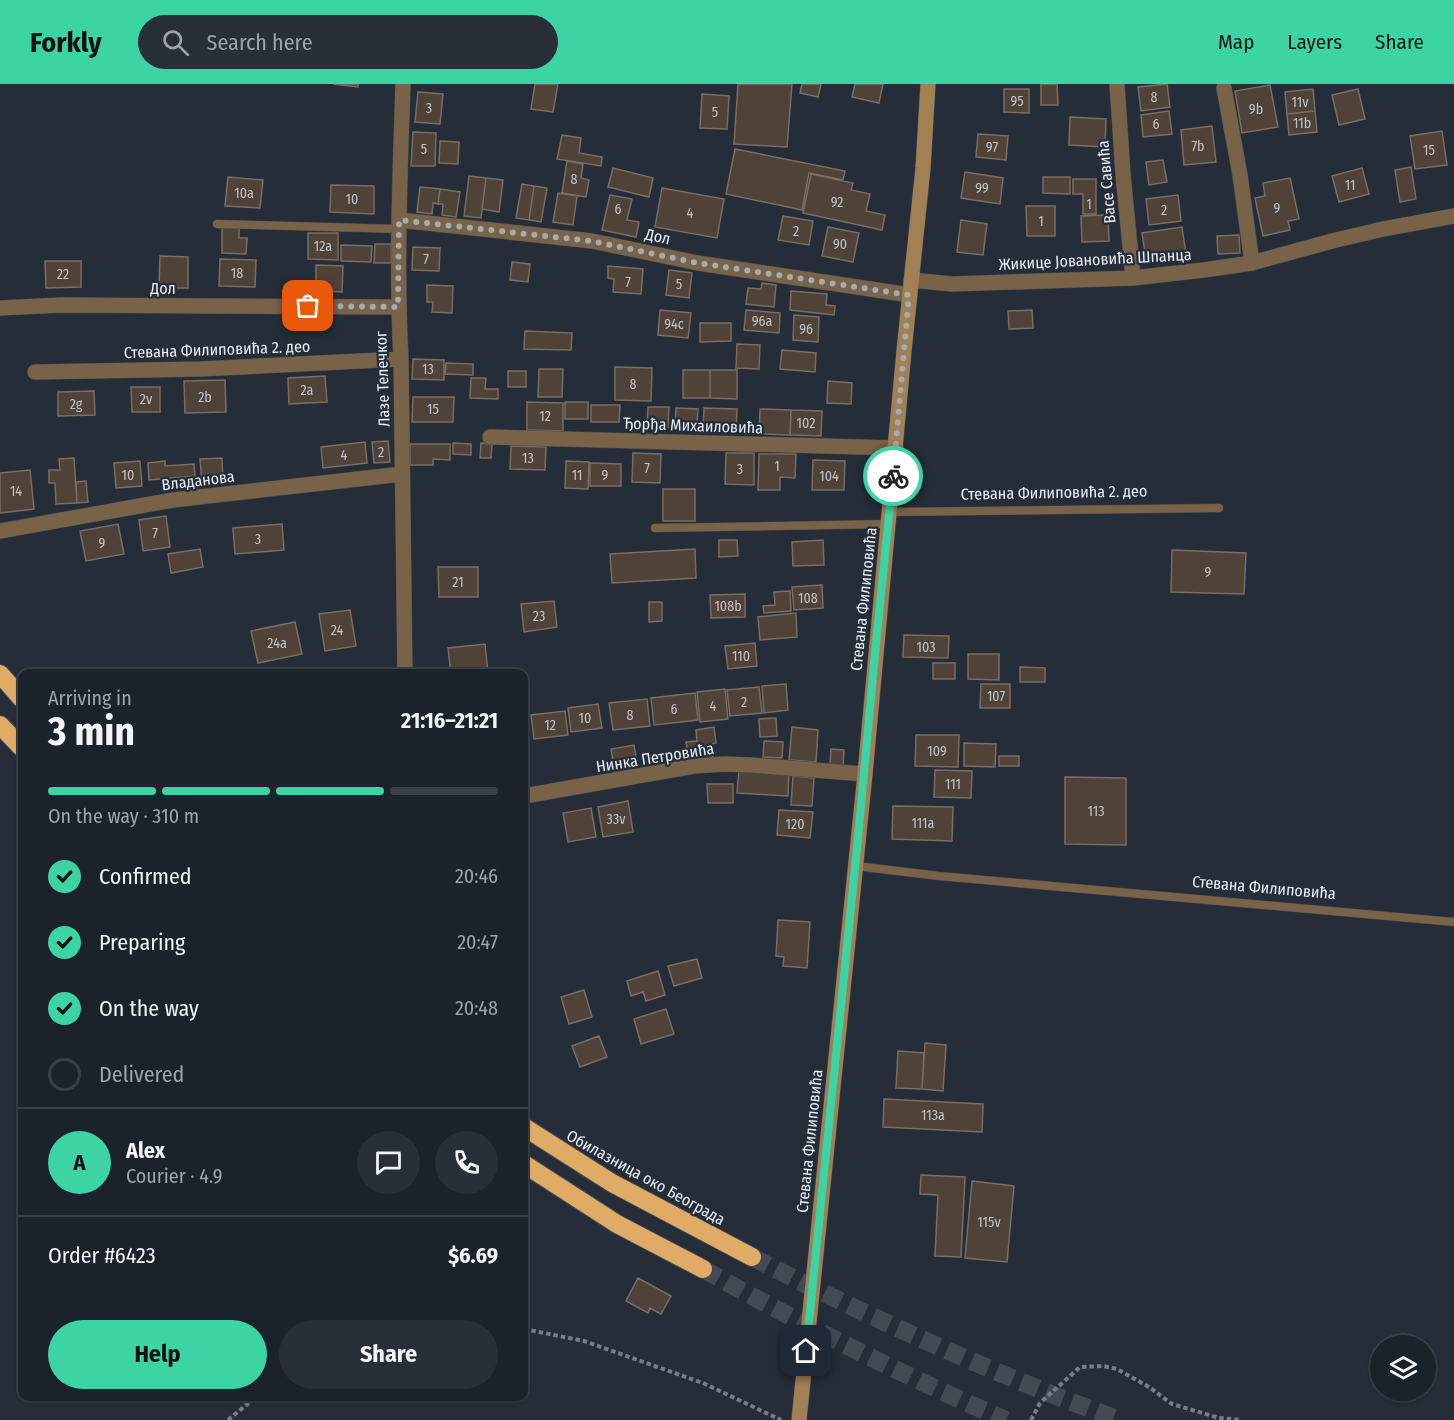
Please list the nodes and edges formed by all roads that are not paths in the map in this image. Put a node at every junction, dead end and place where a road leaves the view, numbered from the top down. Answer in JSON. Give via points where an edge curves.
{"nodes":[{"id":1,"x":403,"y":84,"type":"edge"},
{"id":2,"x":928,"y":84,"type":"edge"},
{"id":3,"x":1117,"y":84,"type":"edge"},
{"id":4,"x":1224,"y":88,"type":"dead end"},
{"id":5,"x":1454,"y":216,"type":"edge"},
{"id":6,"x":217,"y":224,"type":"dead end"},
{"id":7,"x":399,"y":225,"type":"junction"},
{"id":8,"x":1252,"y":264,"type":"junction"},
{"id":9,"x":1133,"y":278,"type":"junction"},
{"id":10,"x":910,"y":288,"type":"junction"},
{"id":11,"x":398,"y":307,"type":"junction"},
{"id":12,"x":0,"y":308,"type":"edge"},
{"id":13,"x":401,"y":359,"type":"junction"},
{"id":14,"x":35,"y":372,"type":"dead end"},
{"id":15,"x":490,"y":437,"type":"dead end"},
{"id":16,"x":896,"y":448,"type":"junction"},
{"id":17,"x":402,"y":474,"type":"junction"},
{"id":18,"x":1219,"y":508,"type":"dead end"},
{"id":19,"x":889,"y":518,"type":"junction"},
{"id":20,"x":655,"y":528,"type":"dead end"},
{"id":21,"x":0,"y":531,"type":"edge"},
{"id":22,"x":405,"y":669,"type":"edge"},
{"id":23,"x":0,"y":674,"type":"edge"},
{"id":24,"x":18,"y":694,"type":"edge"},
{"id":25,"x":0,"y":725,"type":"edge"},
{"id":26,"x":18,"y":744,"type":"edge"},
{"id":27,"x":865,"y":774,"type":"junction"},
{"id":28,"x":528,"y":795,"type":"edge"},
{"id":29,"x":855,"y":866,"type":"junction"},
{"id":30,"x":1454,"y":922,"type":"edge"},
{"id":31,"x":528,"y":1130,"type":"edge"},
{"id":32,"x":528,"y":1167,"type":"edge"},
{"id":33,"x":752,"y":1257,"type":"tunnel mouth"},
{"id":34,"x":703,"y":1269,"type":"tunnel mouth"},
{"id":35,"x":799,"y":1420,"type":"edge"}],
"edges":[{"from":1,"to":7,"type":"street","name":"Лазе Телечког"},
{"from":2,"to":10,"type":"main road","name":"Стевана Филиповића"},
{"from":3,"to":9,"type":"street","name":"Васе Савића"},
{"from":4,"to":8,"type":"street"},
{"from":5,"to":8,"type":"street","name":"Жикице Јовановића Шпанца","via":[[1332,241]]},
{"from":6,"to":7,"type":"lane"},
{"from":7,"to":10,"type":"street","name":"Дол","via":[[591,241],[698,263]]},
{"from":7,"to":11,"type":"street","name":"Лазе Телечког"},
{"from":8,"to":9,"type":"street","name":"Жикице Јовановића Шпанца"},
{"from":9,"to":10,"type":"street","name":"Жикице Јовановића Шпанца"},
{"from":10,"to":16,"type":"main road","name":"Стевана Филиповића"},
{"from":11,"to":12,"type":"street","name":"Дол"},
{"from":11,"to":13,"type":"street","name":"Лазе Телечког"},
{"from":13,"to":14,"type":"street","name":"Стевана Филиповића 2. део"},
{"from":13,"to":17,"type":"street","name":"Лазе Телечког"},
{"from":15,"to":16,"type":"street","name":"Ђорђа Михаиловића"},
{"from":16,"to":19,"type":"main road","name":"Стевана Филиповића"},
{"from":17,"to":21,"type":"street","name":"Владанова","via":[[173,500]]},
{"from":17,"to":22,"type":"street","name":"Лазе Телечког"},
{"from":18,"to":19,"type":"lane","name":"Стевана Филиповића 2. део"},
{"from":19,"to":20,"type":"lane","name":"Стевана Филиповића 2. део"},
{"from":19,"to":27,"type":"main road","name":"Стевана Филиповића"},
{"from":23,"to":24,"type":"highway"},
{"from":25,"to":26,"type":"highway"},
{"from":27,"to":28,"type":"street","name":"Нинка Петровића","via":[[725,764]]},
{"from":27,"to":29,"type":"main road","name":"Стевана Филиповића"},
{"from":29,"to":30,"type":"lane","name":"Стевана Филиповића"},
{"from":29,"to":35,"type":"main road","name":"Стевана Филиповића"},
{"from":31,"to":33,"type":"highway","name":"Обилазница око Београда","via":[[612,1183]]},
{"from":32,"to":34,"type":"highway","via":[[617,1224]]}]}
